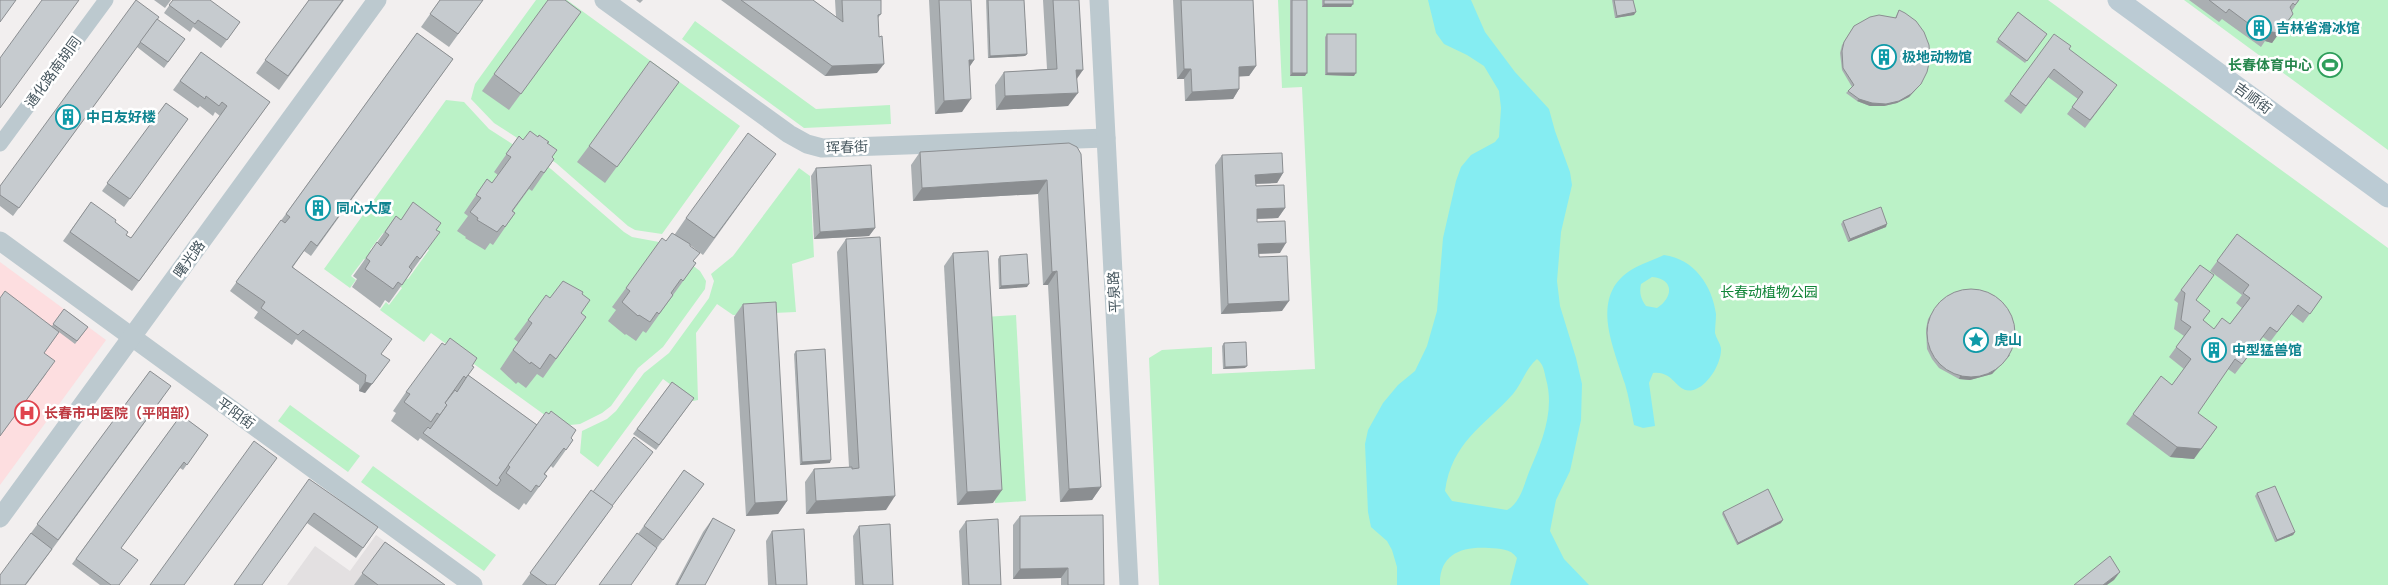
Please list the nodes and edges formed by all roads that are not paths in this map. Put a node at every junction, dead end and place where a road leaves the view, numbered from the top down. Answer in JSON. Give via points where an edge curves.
{"nodes":[{"id":1,"x":106,"y":0,"type":"edge"},
{"id":2,"x":377,"y":0,"type":"edge"},
{"id":3,"x":604,"y":0,"type":"edge"},
{"id":4,"x":1099,"y":0,"type":"edge"},
{"id":5,"x":2118,"y":0,"type":"edge"},
{"id":6,"x":1106,"y":138,"type":"junction"},
{"id":7,"x":0,"y":144,"type":"edge"},
{"id":8,"x":2388,"y":197,"type":"edge"},
{"id":9,"x":0,"y":241,"type":"edge"},
{"id":10,"x":132,"y":337,"type":"junction"},
{"id":11,"x":0,"y":518,"type":"edge"},
{"id":12,"x":473,"y":585,"type":"edge"},
{"id":13,"x":1129,"y":585,"type":"edge"}],
"edges":[{"from":1,"to":7,"type":"street","name":"通化路南胡同"},
{"from":2,"to":10,"type":"street","name":"曙光路"},
{"from":3,"to":6,"type":"street","name":"珲春街","via":[[807,144],[822,148]]},
{"from":4,"to":6,"type":"street","name":"平泉路"},
{"from":5,"to":8,"type":"main road","name":"吉顺街"},
{"from":6,"to":13,"type":"street","name":"平泉路"},
{"from":9,"to":10,"type":"street","name":"平阳街"},
{"from":10,"to":11,"type":"street","name":"曙光路"},
{"from":10,"to":12,"type":"street","name":"平阳街"}]}
